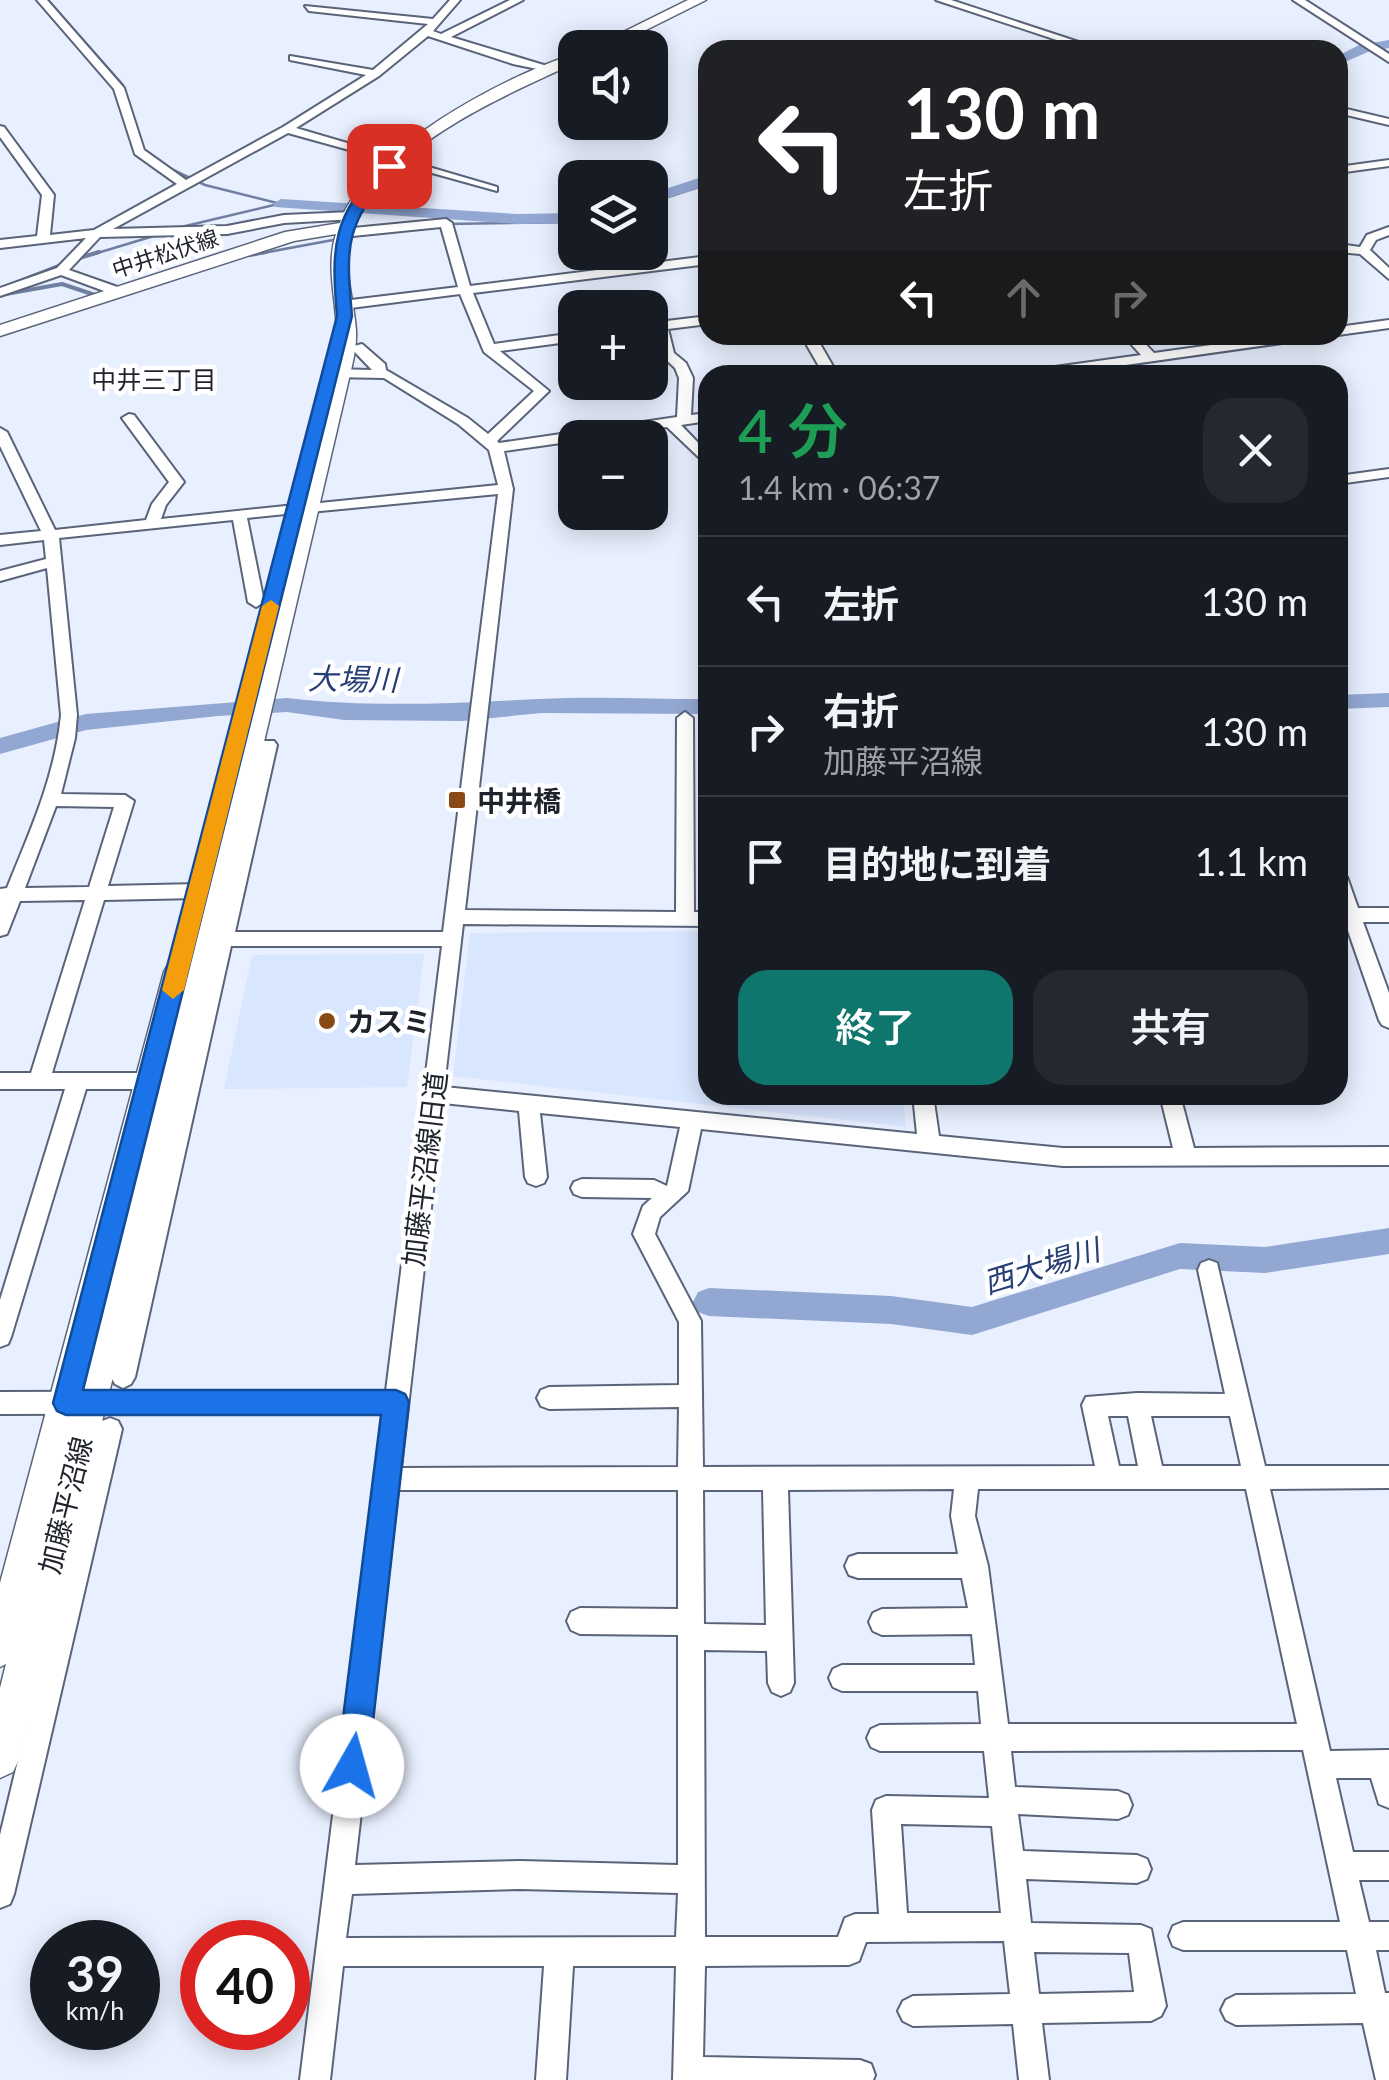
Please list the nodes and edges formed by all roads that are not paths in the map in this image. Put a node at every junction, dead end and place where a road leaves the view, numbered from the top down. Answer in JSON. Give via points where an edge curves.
{"nodes":[{"id":1,"x":42,"y":0,"type":"edge"},
{"id":2,"x":456,"y":0,"type":"edge"},
{"id":3,"x":518,"y":0,"type":"edge"},
{"id":4,"x":699,"y":0,"type":"edge"},
{"id":5,"x":941,"y":0,"type":"edge"},
{"id":6,"x":1298,"y":0,"type":"edge"},
{"id":7,"x":308,"y":8,"type":"dead end"},
{"id":8,"x":431,"y":28,"type":"junction"},
{"id":9,"x":636,"y":30,"type":"edge"},
{"id":10,"x":444,"y":36,"type":"junction"},
{"id":11,"x":1067,"y":40,"type":"edge"},
{"id":12,"x":294,"y":58,"type":"dead end"},
{"id":13,"x":1389,"y":59,"type":"edge"},
{"id":14,"x":558,"y":66,"type":"edge"},
{"id":15,"x":552,"y":69,"type":"junction"},
{"id":16,"x":374,"y":74,"type":"junction"},
{"id":17,"x":1348,"y":112,"type":"edge"},
{"id":18,"x":1389,"y":122,"type":"edge"},
{"id":19,"x":0,"y":129,"type":"edge"},
{"id":20,"x":287,"y":130,"type":"junction"},
{"id":21,"x":398,"y":159,"type":"junction"},
{"id":22,"x":1389,"y":164,"type":"edge"},
{"id":23,"x":1348,"y":169,"type":"edge"},
{"id":24,"x":184,"y":184,"type":"junction"},
{"id":25,"x":493,"y":189,"type":"dead end"},
{"id":26,"x":347,"y":225,"type":"junction"},
{"id":27,"x":1389,"y":231,"type":"edge"},
{"id":28,"x":97,"y":233,"type":"junction"},
{"id":29,"x":43,"y":239,"type":"junction"},
{"id":30,"x":0,"y":244,"type":"edge"},
{"id":31,"x":1348,"y":249,"type":"edge"},
{"id":32,"x":1364,"y":251,"type":"junction"},
{"id":33,"x":698,"y":261,"type":"edge"},
{"id":34,"x":62,"y":272,"type":"junction"},
{"id":35,"x":1389,"y":275,"type":"edge"},
{"id":36,"x":465,"y":290,"type":"junction"},
{"id":37,"x":0,"y":292,"type":"edge"},
{"id":38,"x":119,"y":292,"type":"junction"},
{"id":39,"x":343,"y":310,"type":"junction"},
{"id":40,"x":698,"y":321,"type":"edge"},
{"id":41,"x":1389,"y":324,"type":"edge"},
{"id":42,"x":668,"y":325,"type":"edge"},
{"id":43,"x":1348,"y":330,"type":"edge"},
{"id":44,"x":0,"y":331,"type":"edge"},
{"id":45,"x":558,"y":339,"type":"edge"},
{"id":46,"x":1139,"y":345,"type":"edge"},
{"id":47,"x":1237,"y":345,"type":"edge"},
{"id":48,"x":357,"y":348,"type":"dead end"},
{"id":49,"x":489,"y":349,"type":"junction"},
{"id":50,"x":668,"y":354,"type":"edge"},
{"id":51,"x":1150,"y":357,"type":"junction"},
{"id":52,"x":1095,"y":365,"type":"edge"},
{"id":53,"x":335,"y":372,"type":"junction"},
{"id":54,"x":378,"y":372,"type":"junction"},
{"id":55,"x":129,"y":418,"type":"dead end"},
{"id":56,"x":698,"y":418,"type":"edge"},
{"id":57,"x":677,"y":421,"type":"junction"},
{"id":58,"x":0,"y":432,"type":"edge"},
{"id":59,"x":493,"y":444,"type":"junction"},
{"id":60,"x":698,"y":449,"type":"edge"},
{"id":61,"x":1389,"y":472,"type":"edge"},
{"id":62,"x":1348,"y":478,"type":"edge"},
{"id":63,"x":506,"y":489,"type":"junction"},
{"id":64,"x":302,"y":509,"type":"junction"},
{"id":65,"x":239,"y":515,"type":"junction"},
{"id":66,"x":152,"y":524,"type":"junction"},
{"id":67,"x":51,"y":536,"type":"junction"},
{"id":68,"x":0,"y":540,"type":"edge"},
{"id":69,"x":54,"y":561,"type":"junction"},
{"id":70,"x":0,"y":576,"type":"edge"},
{"id":71,"x":256,"y":602,"type":"dead end"},
{"id":72,"x":250,"y":718,"type":"junction"},
{"id":73,"x":685,"y":718,"type":"dead end"},
{"id":74,"x":268,"y":745,"type":"dead end"},
{"id":75,"x":48,"y":800,"type":"junction"},
{"id":76,"x":98,"y":891,"type":"junction"},
{"id":77,"x":198,"y":892,"type":"junction"},
{"id":78,"x":6,"y":895,"type":"edge"},
{"id":79,"x":1348,"y":915,"type":"edge"},
{"id":80,"x":454,"y":916,"type":"junction"},
{"id":81,"x":1389,"y":916,"type":"edge"},
{"id":82,"x":686,"y":919,"type":"junction"},
{"id":83,"x":698,"y":919,"type":"edge"},
{"id":84,"x":1348,"y":924,"type":"edge"},
{"id":85,"x":0,"y":930,"type":"edge"},
{"id":86,"x":215,"y":939,"type":"junction"},
{"id":87,"x":452,"y":939,"type":"junction"},
{"id":88,"x":1389,"y":1020,"type":"edge"},
{"id":89,"x":39,"y":1080,"type":"junction"},
{"id":90,"x":0,"y":1081,"type":"edge"},
{"id":91,"x":78,"y":1081,"type":"junction"},
{"id":92,"x":150,"y":1081,"type":"junction"},
{"id":93,"x":433,"y":1094,"type":"junction"},
{"id":94,"x":528,"y":1104,"type":"junction"},
{"id":95,"x":925,"y":1105,"type":"edge"},
{"id":96,"x":1172,"y":1105,"type":"edge"},
{"id":97,"x":692,"y":1120,"type":"junction"},
{"id":98,"x":929,"y":1143,"type":"junction"},
{"id":99,"x":1184,"y":1156,"type":"junction"},
{"id":100,"x":1389,"y":1156,"type":"edge"},
{"id":101,"x":536,"y":1177,"type":"dead end"},
{"id":102,"x":157,"y":1182,"type":"junction"},
{"id":103,"x":582,"y":1188,"type":"dead end"},
{"id":104,"x":669,"y":1197,"type":"junction"},
{"id":105,"x":1208,"y":1270,"type":"dead end"},
{"id":106,"x":8,"y":1290,"type":"edge"},
{"id":107,"x":0,"y":1337,"type":"edge"},
{"id":108,"x":123,"y":1376,"type":"dead end"},
{"id":109,"x":691,"y":1396,"type":"junction"},
{"id":110,"x":548,"y":1398,"type":"dead end"},
{"id":111,"x":396,"y":1402,"type":"junction"},
{"id":112,"x":78,"y":1403,"type":"junction"},
{"id":113,"x":0,"y":1404,"type":"edge"},
{"id":114,"x":1137,"y":1404,"type":"junction"},
{"id":115,"x":1238,"y":1405,"type":"junction"},
{"id":116,"x":110,"y":1428,"type":"dead end"},
{"id":117,"x":1152,"y":1476,"type":"junction"},
{"id":118,"x":966,"y":1477,"type":"junction"},
{"id":119,"x":1109,"y":1477,"type":"junction"},
{"id":120,"x":1255,"y":1477,"type":"junction"},
{"id":121,"x":1389,"y":1477,"type":"edge"},
{"id":122,"x":691,"y":1478,"type":"junction"},
{"id":123,"x":775,"y":1478,"type":"junction"},
{"id":124,"x":386,"y":1479,"type":"junction"},
{"id":125,"x":75,"y":1522,"type":"junction"},
{"id":126,"x":858,"y":1566,"type":"dead end"},
{"id":127,"x":975,"y":1566,"type":"junction"},
{"id":128,"x":580,"y":1621,"type":"dead end"},
{"id":129,"x":982,"y":1621,"type":"junction"},
{"id":130,"x":882,"y":1622,"type":"dead end"},
{"id":131,"x":690,"y":1630,"type":"junction"},
{"id":132,"x":779,"y":1638,"type":"junction"},
{"id":133,"x":0,"y":1649,"type":"edge"},
{"id":134,"x":842,"y":1678,"type":"dead end"},
{"id":135,"x":989,"y":1678,"type":"junction"},
{"id":136,"x":780,"y":1683,"type":"dead end"},
{"id":137,"x":1313,"y":1736,"type":"junction"},
{"id":138,"x":880,"y":1738,"type":"dead end"},
{"id":139,"x":997,"y":1740,"type":"junction"},
{"id":140,"x":0,"y":1759,"type":"edge"},
{"id":141,"x":1385,"y":1764,"type":"edge"},
{"id":142,"x":1320,"y":1765,"type":"junction"},
{"id":143,"x":1389,"y":1794,"type":"edge"},
{"id":144,"x":1118,"y":1805,"type":"dead end"},
{"id":145,"x":1004,"y":1806,"type":"junction"},
{"id":146,"x":1010,"y":1865,"type":"junction"},
{"id":147,"x":1342,"y":1866,"type":"junction"},
{"id":148,"x":1389,"y":1866,"type":"edge"},
{"id":149,"x":1138,"y":1870,"type":"dead end"},
{"id":150,"x":2,"y":1877,"type":"edge"},
{"id":151,"x":692,"y":1878,"type":"junction"},
{"id":152,"x":339,"y":1880,"type":"junction"},
{"id":153,"x":894,"y":1927,"type":"junction"},
{"id":154,"x":1017,"y":1932,"type":"junction"},
{"id":155,"x":1183,"y":1936,"type":"dead end"},
{"id":156,"x":1357,"y":1936,"type":"junction"},
{"id":157,"x":1389,"y":1936,"type":"edge"},
{"id":158,"x":330,"y":1952,"type":"junction"},
{"id":159,"x":559,"y":1952,"type":"junction"},
{"id":160,"x":690,"y":1952,"type":"junction"},
{"id":161,"x":1381,"y":2008,"type":"edge"},
{"id":162,"x":913,"y":2010,"type":"dead end"},
{"id":163,"x":1026,"y":2010,"type":"junction"},
{"id":164,"x":1236,"y":2010,"type":"dead end"},
{"id":165,"x":860,"y":2075,"type":"dead end"},
{"id":166,"x":688,"y":2076,"type":"edge"},
{"id":167,"x":1389,"y":2076,"type":"edge"},
{"id":168,"x":315,"y":2080,"type":"edge"},
{"id":169,"x":551,"y":2080,"type":"edge"},
{"id":170,"x":1034,"y":2080,"type":"edge"}],
"edges":[{"from":1,"to":24,"type":"street","via":[[119,88],[140,152]]},
{"from":2,"to":8,"type":"street"},
{"from":3,"to":10,"type":"street"},
{"from":4,"to":9,"type":"main road"},
{"from":5,"to":11,"type":"street"},
{"from":6,"to":13,"type":"street"},
{"from":7,"to":8,"type":"street"},
{"from":8,"to":10,"type":"street"},
{"from":8,"to":16,"type":"street"},
{"from":10,"to":15,"type":"street"},
{"from":12,"to":16,"type":"street"},
{"from":14,"to":15,"type":"main road"},
{"from":15,"to":21,"type":"main road","via":[[486,101]]},
{"from":16,"to":20,"type":"street"},
{"from":17,"to":18,"type":"street"},
{"from":19,"to":29,"type":"street","via":[[48,196]]},
{"from":20,"to":21,"type":"street"},
{"from":20,"to":24,"type":"street"},
{"from":21,"to":25,"type":"street"},
{"from":21,"to":26,"type":"main road","via":[[372,182]]},
{"from":22,"to":23,"type":"street"},
{"from":24,"to":28,"type":"street"},
{"from":26,"to":28,"type":"street","via":[[284,218],[227,230]]},
{"from":26,"to":36,"type":"street","via":[[446,224]]},
{"from":26,"to":38,"type":"main road","name":"中井松伏線","via":[[280,239]]},
{"from":26,"to":39,"type":"main road","name":"加藤平沼線","via":[[340,262]]},
{"from":27,"to":32,"type":"street","via":[[1371,238]]},
{"from":28,"to":29,"type":"street"},
{"from":28,"to":34,"type":"street"},
{"from":29,"to":30,"type":"street"},
{"from":31,"to":32,"type":"street"},
{"from":32,"to":35,"type":"street"},
{"from":33,"to":36,"type":"street"},
{"from":34,"to":37,"type":"street"},
{"from":34,"to":38,"type":"street"},
{"from":36,"to":39,"type":"street"},
{"from":36,"to":49,"type":"street"},
{"from":38,"to":44,"type":"main road","name":"中井松伏線"},
{"from":39,"to":53,"type":"main road","name":"加藤平沼線"},
{"from":40,"to":42,"type":"street"},
{"from":41,"to":43,"type":"street"},
{"from":45,"to":49,"type":"street"},
{"from":46,"to":51,"type":"street"},
{"from":47,"to":51,"type":"street"},
{"from":48,"to":54,"type":"street"},
{"from":49,"to":59,"type":"street","via":[[542,391]]},
{"from":50,"to":57,"type":"street","via":[[686,378]]},
{"from":51,"to":52,"type":"street"},
{"from":53,"to":54,"type":"street"},
{"from":53,"to":64,"type":"main road","name":"加藤平沼線"},
{"from":54,"to":59,"type":"street"},
{"from":55,"to":66,"type":"street","via":[[177,482],[158,504]]},
{"from":56,"to":57,"type":"street"},
{"from":57,"to":59,"type":"street"},
{"from":57,"to":60,"type":"street"},
{"from":58,"to":67,"type":"street"},
{"from":59,"to":63,"type":"street","name":"加藤平沼線旧道"},
{"from":61,"to":62,"type":"street"},
{"from":63,"to":64,"type":"street"},
{"from":63,"to":80,"type":"street","name":"加藤平沼線旧道"},
{"from":64,"to":65,"type":"street"},
{"from":64,"to":72,"type":"main road","name":"加藤平沼線"},
{"from":65,"to":66,"type":"street"},
{"from":65,"to":71,"type":"street"},
{"from":66,"to":67,"type":"street"},
{"from":67,"to":68,"type":"street"},
{"from":67,"to":69,"type":"street"},
{"from":69,"to":70,"type":"street"},
{"from":69,"to":75,"type":"street","via":[[69,724]]},
{"from":72,"to":77,"type":"main road","name":"加藤平沼線"},
{"from":72,"to":86,"type":"main road","name":"加藤平沼線"},
{"from":73,"to":82,"type":"street"},
{"from":74,"to":86,"type":"street"},
{"from":75,"to":76,"type":"street","via":[[126,801]]},
{"from":75,"to":78,"type":"street"},
{"from":76,"to":77,"type":"street"},
{"from":76,"to":78,"type":"street"},
{"from":76,"to":89,"type":"street"},
{"from":77,"to":92,"type":"main road","name":"加藤平沼線"},
{"from":78,"to":85,"type":"street"},
{"from":79,"to":81,"type":"street"},
{"from":80,"to":82,"type":"street"},
{"from":80,"to":87,"type":"street","name":"加藤平沼線旧道"},
{"from":82,"to":83,"type":"street"},
{"from":84,"to":88,"type":"street"},
{"from":86,"to":87,"type":"street"},
{"from":86,"to":102,"type":"main road","name":"加藤平沼線"},
{"from":87,"to":93,"type":"street","name":"加藤平沼線旧道"},
{"from":89,"to":90,"type":"street"},
{"from":89,"to":91,"type":"street"},
{"from":91,"to":92,"type":"street"},
{"from":91,"to":106,"type":"street"},
{"from":92,"to":112,"type":"main road","name":"加藤平沼線"},
{"from":93,"to":94,"type":"street"},
{"from":93,"to":111,"type":"street","name":"加藤平沼線旧道"},
{"from":94,"to":97,"type":"street"},
{"from":94,"to":101,"type":"street"},
{"from":95,"to":98,"type":"street"},
{"from":96,"to":99,"type":"street"},
{"from":97,"to":98,"type":"street"},
{"from":97,"to":104,"type":"street","via":[[677,1191]]},
{"from":98,"to":99,"type":"street","via":[[1063,1156]]},
{"from":99,"to":100,"type":"street"},
{"from":102,"to":108,"type":"street"},
{"from":102,"to":112,"type":"main road","name":"加藤平沼線"},
{"from":103,"to":104,"type":"street","via":[[654,1189]]},
{"from":104,"to":109,"type":"street","via":[[651,1212],[644,1234],[690,1321]]},
{"from":105,"to":115,"type":"street"},
{"from":106,"to":107,"type":"street"},
{"from":109,"to":110,"type":"street"},
{"from":109,"to":122,"type":"street"},
{"from":111,"to":112,"type":"street"},
{"from":111,"to":124,"type":"street","name":"加藤平沼線旧道"},
{"from":112,"to":113,"type":"street"},
{"from":112,"to":125,"type":"main road","name":"加藤平沼線"},
{"from":112,"to":133,"type":"main road","name":"加藤平沼線"},
{"from":114,"to":115,"type":"street"},
{"from":114,"to":117,"type":"street"},
{"from":114,"to":119,"type":"street","via":[[1094,1405]]},
{"from":115,"to":120,"type":"street"},
{"from":116,"to":125,"type":"street"},
{"from":117,"to":119,"type":"street"},
{"from":117,"to":120,"type":"street"},
{"from":118,"to":119,"type":"street"},
{"from":118,"to":123,"type":"street"},
{"from":118,"to":127,"type":"street","via":[[964,1516]]},
{"from":120,"to":121,"type":"street"},
{"from":120,"to":137,"type":"street"},
{"from":122,"to":123,"type":"street"},
{"from":122,"to":124,"type":"street"},
{"from":122,"to":131,"type":"street"},
{"from":123,"to":132,"type":"street"},
{"from":124,"to":152,"type":"street","name":"加藤平沼線旧道"},
{"from":125,"to":140,"type":"main road","name":"加藤平沼線"},
{"from":125,"to":150,"type":"street"},
{"from":126,"to":127,"type":"street"},
{"from":127,"to":129,"type":"street"},
{"from":128,"to":131,"type":"street"},
{"from":129,"to":130,"type":"street"},
{"from":129,"to":135,"type":"street"},
{"from":131,"to":132,"type":"street"},
{"from":131,"to":151,"type":"street"},
{"from":132,"to":136,"type":"street"},
{"from":134,"to":135,"type":"street"},
{"from":135,"to":139,"type":"street"},
{"from":137,"to":139,"type":"street"},
{"from":137,"to":142,"type":"street"},
{"from":138,"to":139,"type":"street"},
{"from":139,"to":145,"type":"street"},
{"from":141,"to":142,"type":"street"},
{"from":141,"to":143,"type":"street"},
{"from":142,"to":147,"type":"street"},
{"from":144,"to":145,"type":"street"},
{"from":145,"to":146,"type":"street"},
{"from":145,"to":153,"type":"street","via":[[886,1810]]},
{"from":146,"to":149,"type":"street"},
{"from":146,"to":154,"type":"street"},
{"from":147,"to":148,"type":"street"},
{"from":147,"to":156,"type":"street"},
{"from":151,"to":152,"type":"street"},
{"from":151,"to":160,"type":"street"},
{"from":152,"to":158,"type":"street","name":"加藤平沼線旧道"},
{"from":153,"to":154,"type":"street"},
{"from":153,"to":160,"type":"street","via":[[855,1928],[849,1951]]},
{"from":154,"to":163,"type":"street"},
{"from":154,"to":163,"type":"street","via":[[1141,1939],[1151,2006]]},
{"from":155,"to":156,"type":"street"},
{"from":156,"to":157,"type":"street"},
{"from":156,"to":161,"type":"street"},
{"from":158,"to":159,"type":"street"},
{"from":158,"to":168,"type":"street","name":"加藤平沼線旧道"},
{"from":159,"to":160,"type":"street"},
{"from":159,"to":169,"type":"street"},
{"from":160,"to":166,"type":"street"},
{"from":161,"to":164,"type":"street"},
{"from":161,"to":167,"type":"street"},
{"from":162,"to":163,"type":"street"},
{"from":163,"to":170,"type":"street"},
{"from":165,"to":166,"type":"street"}]}
